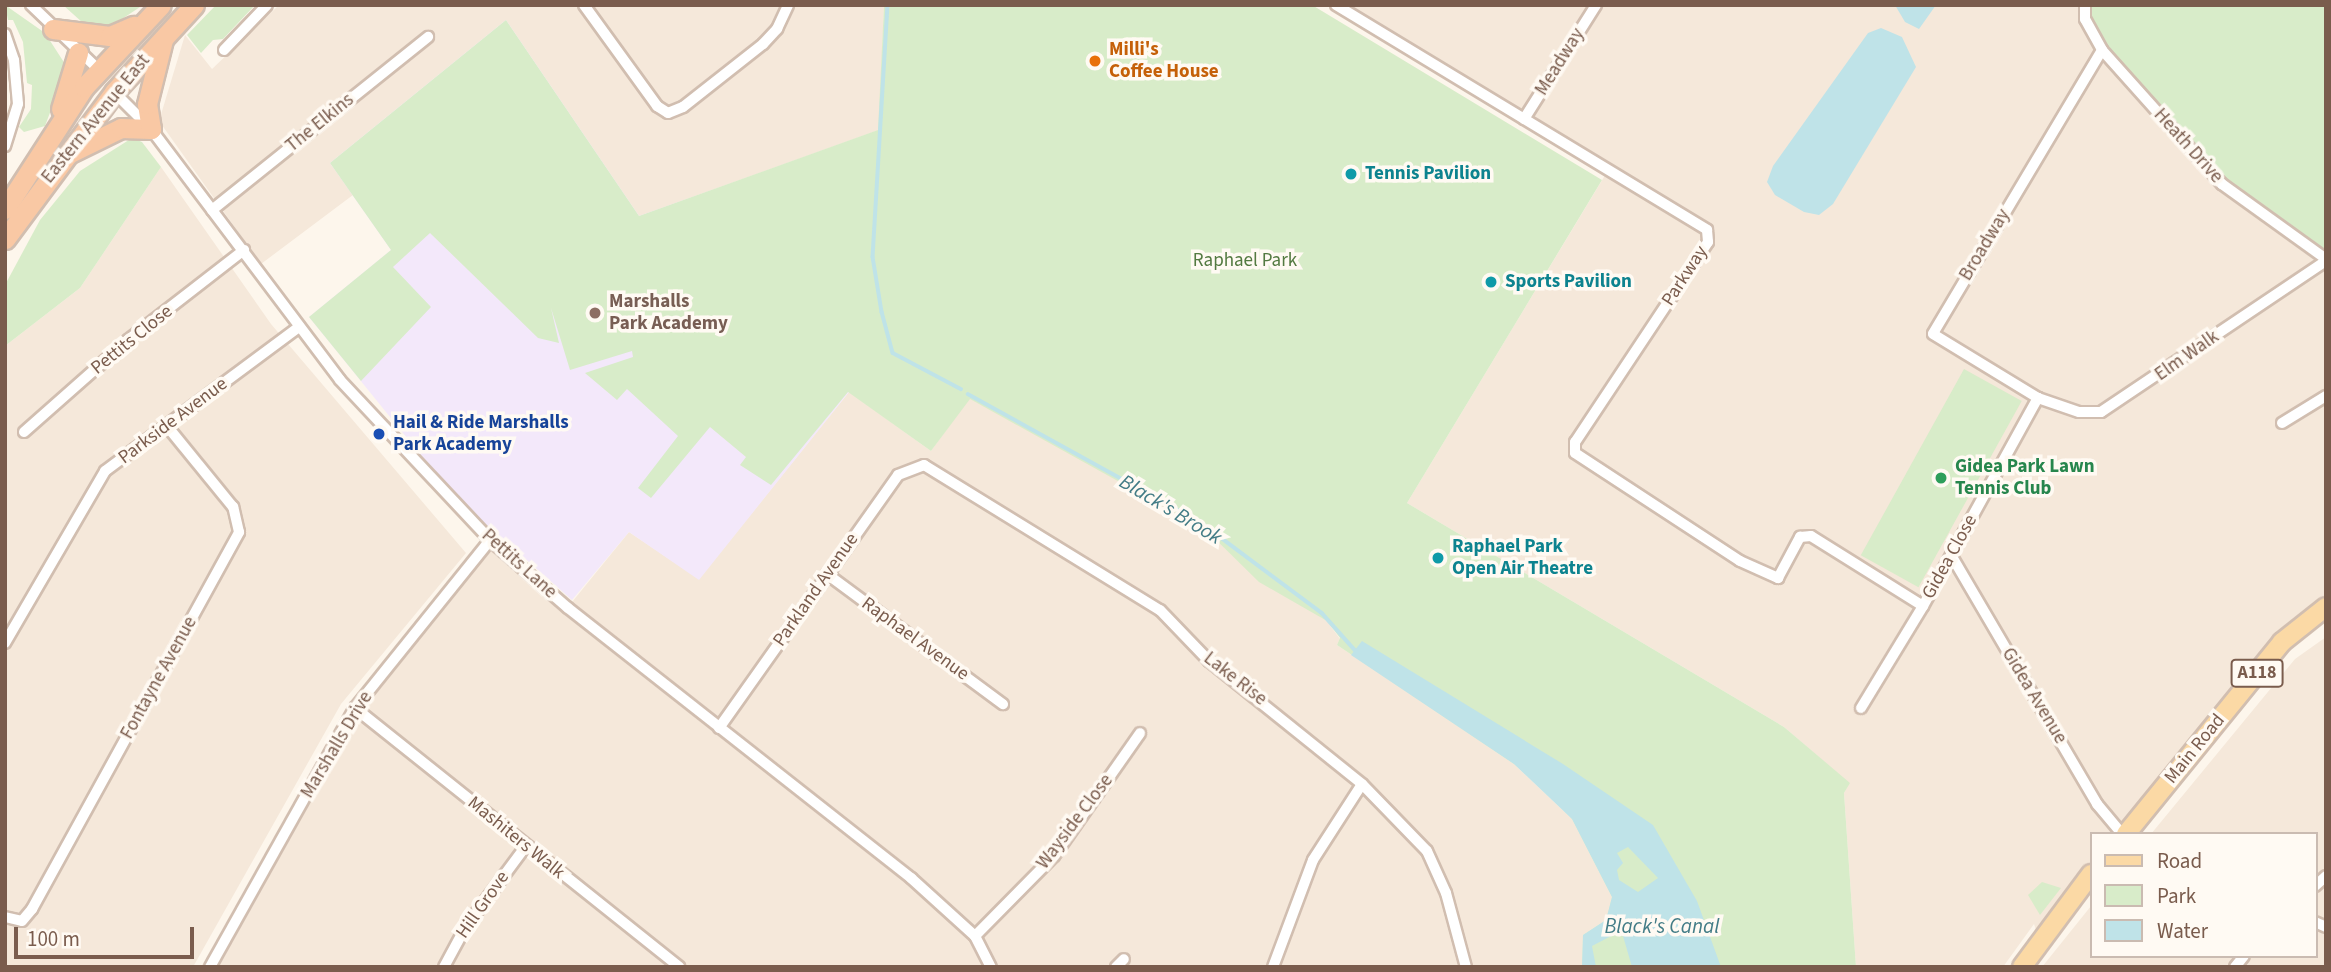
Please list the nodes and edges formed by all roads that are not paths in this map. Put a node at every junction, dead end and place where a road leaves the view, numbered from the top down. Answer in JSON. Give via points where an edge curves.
{"nodes":[{"id":1,"x":31,"y":5,"type":"edge"},
{"id":2,"x":194,"y":5,"type":"edge"},
{"id":3,"x":267,"y":5,"type":"edge"},
{"id":4,"x":584,"y":5,"type":"edge"},
{"id":5,"x":788,"y":5,"type":"edge"},
{"id":6,"x":1336,"y":5,"type":"edge"},
{"id":7,"x":1597,"y":5,"type":"edge"},
{"id":8,"x":2085,"y":5,"type":"edge"},
{"id":9,"x":158,"y":8,"type":"edge"},
{"id":10,"x":53,"y":29,"type":"junction"},
{"id":11,"x":5,"y":34,"type":"edge"},
{"id":12,"x":164,"y":36,"type":"junction"},
{"id":13,"x":428,"y":37,"type":"dead end"},
{"id":14,"x":224,"y":50,"type":"dead end"},
{"id":15,"x":2102,"y":50,"type":"junction"},
{"id":16,"x":78,"y":53,"type":"junction"},
{"id":17,"x":10,"y":60,"type":"edge"},
{"id":18,"x":98,"y":69,"type":"junction"},
{"id":19,"x":114,"y":92,"type":"junction"},
{"id":20,"x":1524,"y":119,"type":"junction"},
{"id":21,"x":151,"y":129,"type":"junction"},
{"id":22,"x":55,"y":130,"type":"junction"},
{"id":23,"x":7,"y":142,"type":"edge"},
{"id":24,"x":65,"y":155,"type":"junction"},
{"id":25,"x":5,"y":209,"type":"edge"},
{"id":26,"x":212,"y":210,"type":"junction"},
{"id":27,"x":5,"y":239,"type":"edge"},
{"id":28,"x":244,"y":250,"type":"junction"},
{"id":29,"x":2326,"y":260,"type":"edge"},
{"id":30,"x":299,"y":327,"type":"junction"},
{"id":31,"x":2326,"y":396,"type":"edge"},
{"id":32,"x":2038,"y":398,"type":"junction"},
{"id":33,"x":2282,"y":423,"type":"dead end"},
{"id":34,"x":167,"y":426,"type":"junction"},
{"id":35,"x":24,"y":432,"type":"dead end"},
{"id":36,"x":924,"y":465,"type":"joint"},
{"id":37,"x":490,"y":540,"type":"junction"},
{"id":38,"x":1951,"y":555,"type":"junction"},
{"id":39,"x":827,"y":574,"type":"junction"},
{"id":40,"x":1774,"y":579,"type":"joint"},
{"id":41,"x":1923,"y":606,"type":"junction"},
{"id":42,"x":2326,"y":607,"type":"edge"},
{"id":43,"x":5,"y":643,"type":"edge"},
{"id":44,"x":1003,"y":704,"type":"dead end"},
{"id":45,"x":355,"y":708,"type":"junction"},
{"id":46,"x":1861,"y":708,"type":"dead end"},
{"id":47,"x":719,"y":728,"type":"junction"},
{"id":48,"x":1140,"y":733,"type":"dead end"},
{"id":49,"x":1362,"y":784,"type":"junction"},
{"id":50,"x":2122,"y":832,"type":"edge"},
{"id":51,"x":2126,"y":832,"type":"edge"},
{"id":52,"x":526,"y":846,"type":"junction"},
{"id":53,"x":2090,"y":875,"type":"edge"},
{"id":54,"x":5,"y":916,"type":"edge"},
{"id":55,"x":975,"y":936,"type":"junction"},
{"id":56,"x":673,"y":965,"type":"edge"},
{"id":57,"x":210,"y":967,"type":"edge"},
{"id":58,"x":444,"y":967,"type":"edge"},
{"id":59,"x":991,"y":967,"type":"edge"},
{"id":60,"x":1273,"y":967,"type":"edge"},
{"id":61,"x":1466,"y":967,"type":"edge"},
{"id":62,"x":2022,"y":967,"type":"edge"}],
"edges":[{"from":1,"to":10,"type":"street"},
{"from":2,"to":12,"type":"highway","name":"Eastern Avenue East"},
{"from":3,"to":14,"type":"street"},
{"from":4,"to":5,"type":"street","via":[[657,106],[668,113],[764,44]]},
{"from":6,"to":20,"type":"street","name":"Parkway"},
{"from":7,"to":20,"type":"street","name":"Meadway"},
{"from":8,"to":15,"type":"street","name":"Heath Drive","via":[[2085,19]]},
{"from":9,"to":10,"type":"highway","via":[[116,35]]},
{"from":9,"to":18,"type":"highway","name":"Eastern Avenue East"},
{"from":10,"to":16,"type":"street"},
{"from":11,"to":17,"type":"street"},
{"from":12,"to":19,"type":"highway","name":"Eastern Avenue East"},
{"from":12,"to":21,"type":"highway","via":[[147,104]]},
{"from":13,"to":26,"type":"street","name":"The Elkins"},
{"from":15,"to":29,"type":"street","name":"Heath Drive","via":[[2222,184]]},
{"from":15,"to":32,"type":"street","name":"Broadway","via":[[1933,334]]},
{"from":16,"to":18,"type":"street"},
{"from":16,"to":22,"type":"highway"},
{"from":17,"to":23,"type":"street","via":[[18,104]]},
{"from":18,"to":19,"type":"highway"},
{"from":18,"to":22,"type":"highway","name":"Eastern Avenue East"},
{"from":19,"to":21,"type":"street","name":"Pettits Lane"},
{"from":19,"to":24,"type":"highway","name":"Eastern Avenue East"},
{"from":20,"to":40,"type":"street","name":"Parkway","via":[[1709,233],[1708,242],[1575,442],[1575,453]]},
{"from":21,"to":24,"type":"highway","via":[[121,128]]},
{"from":21,"to":26,"type":"street","name":"Pettits Lane"},
{"from":22,"to":25,"type":"highway","name":"Eastern Avenue East"},
{"from":24,"to":27,"type":"highway","name":"Eastern Avenue East"},
{"from":26,"to":28,"type":"street","name":"Pettits Lane"},
{"from":28,"to":30,"type":"street","name":"Pettits Lane"},
{"from":28,"to":35,"type":"street","name":"Pettits Close","via":[[128,340]]},
{"from":29,"to":32,"type":"street","name":"Elm Walk","via":[[2101,412],[2079,412]]},
{"from":30,"to":34,"type":"street","name":"Parkside Avenue"},
{"from":30,"to":37,"type":"street","name":"Pettits Lane","via":[[380,426]]},
{"from":31,"to":33,"type":"street"},
{"from":32,"to":38,"type":"street","name":"Gidea Close"},
{"from":34,"to":43,"type":"street","name":"Parkside Avenue","via":[[105,471]]},
{"from":34,"to":54,"type":"street","name":"Fontayne Avenue","via":[[233,507],[239,532],[32,909],[22,920]]},
{"from":36,"to":39,"type":"street","name":"Parkland Avenue","via":[[898,475]]},
{"from":36,"to":49,"type":"street","name":"Lake Rise","via":[[1160,610],[1209,661]]},
{"from":37,"to":45,"type":"street","name":"Marshalls Drive"},
{"from":37,"to":47,"type":"street","name":"Pettits Lane"},
{"from":38,"to":41,"type":"street","name":"Gidea Close"},
{"from":38,"to":50,"type":"street","name":"Gidea Avenue","via":[[2097,804]]},
{"from":39,"to":44,"type":"street","name":"Raphael Avenue"},
{"from":39,"to":47,"type":"street","name":"Parkland Avenue"},
{"from":40,"to":41,"type":"street","name":"Gidea Close","via":[[1800,537],[1811,536]]},
{"from":41,"to":46,"type":"street","name":"Gidea Close"},
{"from":42,"to":51,"type":"main road","name":"Main Road","number":"A118","via":[[2282,642]]},
{"from":45,"to":52,"type":"street","name":"Mashiters Walk"},
{"from":45,"to":57,"type":"street","name":"Marshalls Drive"},
{"from":47,"to":55,"type":"street","name":"Pettits Lane","via":[[901,870]]},
{"from":48,"to":55,"type":"street","name":"Wayside Close","via":[[1054,856]]},
{"from":49,"to":60,"type":"street","via":[[1313,860]]},
{"from":49,"to":61,"type":"street","name":"Lake Rise","via":[[1427,851],[1446,893]]},
{"from":52,"to":56,"type":"street","name":"Mashiters Walk"},
{"from":52,"to":58,"type":"street","name":"Hill Grove","via":[[465,929]]},
{"from":53,"to":62,"type":"main road"},
{"from":55,"to":59,"type":"street","name":"Pettits Lane"}]}
